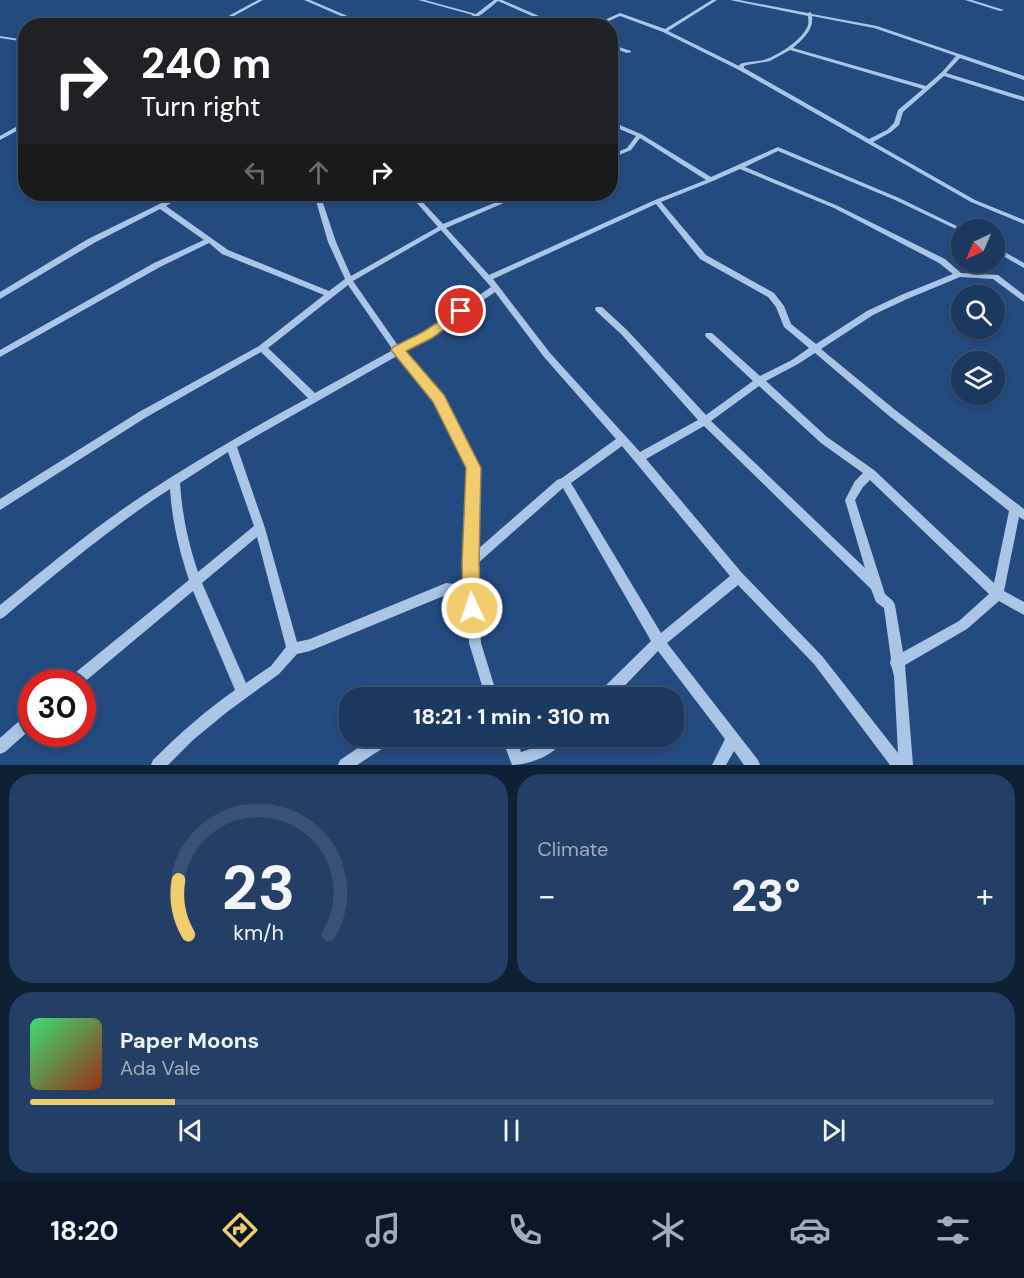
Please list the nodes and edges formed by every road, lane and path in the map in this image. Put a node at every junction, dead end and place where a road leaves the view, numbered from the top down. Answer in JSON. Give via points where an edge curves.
{"nodes":[{"id":1,"x":261,"y":0,"type":"edge"},
{"id":2,"x":306,"y":0,"type":"edge"},
{"id":3,"x":420,"y":0,"type":"edge"},
{"id":4,"x":497,"y":0,"type":"edge"},
{"id":5,"x":715,"y":0,"type":"edge"},
{"id":6,"x":732,"y":0,"type":"edge"},
{"id":7,"x":967,"y":0,"type":"edge"},
{"id":8,"x":1002,"y":10,"type":"dead end"},
{"id":9,"x":810,"y":13,"type":"junction"},
{"id":10,"x":476,"y":15,"type":"junction"},
{"id":11,"x":227,"y":18,"type":"edge"},
{"id":12,"x":350,"y":18,"type":"edge"},
{"id":13,"x":470,"y":18,"type":"edge"},
{"id":14,"x":541,"y":18,"type":"edge"},
{"id":15,"x":611,"y":18,"type":"edge"},
{"id":16,"x":665,"y":31,"type":"junction"},
{"id":17,"x":0,"y":37,"type":"edge"},
{"id":18,"x":18,"y":40,"type":"edge"},
{"id":19,"x":618,"y":48,"type":"edge"},
{"id":20,"x":789,"y":48,"type":"junction"},
{"id":21,"x":621,"y":49,"type":"junction"},
{"id":22,"x":618,"y":50,"type":"edge"},
{"id":23,"x":629,"y":52,"type":"dead end"},
{"id":24,"x":960,"y":55,"type":"junction"},
{"id":25,"x":741,"y":69,"type":"junction"},
{"id":26,"x":943,"y":74,"type":"junction"},
{"id":27,"x":1024,"y":78,"type":"edge"},
{"id":28,"x":926,"y":88,"type":"junction"},
{"id":29,"x":1024,"y":99,"type":"edge"},
{"id":30,"x":618,"y":126,"type":"edge"},
{"id":31,"x":18,"y":128,"type":"edge"},
{"id":32,"x":639,"y":135,"type":"junction"},
{"id":33,"x":0,"y":138,"type":"edge"},
{"id":34,"x":870,"y":141,"type":"junction"},
{"id":35,"x":618,"y":154,"type":"edge"},
{"id":36,"x":741,"y":167,"type":"junction"},
{"id":37,"x":711,"y":180,"type":"junction"},
{"id":38,"x":169,"y":201,"type":"edge"},
{"id":39,"x":319,"y":201,"type":"edge"},
{"id":40,"x":418,"y":201,"type":"edge"},
{"id":41,"x":503,"y":201,"type":"edge"},
{"id":42,"x":657,"y":201,"type":"junction"},
{"id":43,"x":160,"y":205,"type":"junction"},
{"id":44,"x":1024,"y":222,"type":"edge"},
{"id":45,"x":951,"y":225,"type":"edge"},
{"id":46,"x":442,"y":227,"type":"junction"},
{"id":47,"x":208,"y":241,"type":"junction"},
{"id":48,"x":1005,"y":255,"type":"edge"},
{"id":49,"x":1024,"y":266,"type":"edge"},
{"id":50,"x":959,"y":275,"type":"junction"},
{"id":51,"x":488,"y":278,"type":"junction"},
{"id":52,"x":349,"y":280,"type":"junction"},
{"id":53,"x":495,"y":288,"type":"junction"},
{"id":54,"x":331,"y":295,"type":"junction"},
{"id":55,"x":0,"y":296,"type":"edge"},
{"id":56,"x":1024,"y":299,"type":"edge"},
{"id":57,"x":599,"y":309,"type":"dead end"},
{"id":58,"x":709,"y":335,"type":"dead end"},
{"id":59,"x":262,"y":348,"type":"junction"},
{"id":60,"x":816,"y":348,"type":"junction"},
{"id":61,"x":398,"y":350,"type":"junction"},
{"id":62,"x":0,"y":354,"type":"edge"},
{"id":63,"x":759,"y":381,"type":"junction"},
{"id":64,"x":315,"y":399,"type":"junction"},
{"id":65,"x":705,"y":421,"type":"junction"},
{"id":66,"x":623,"y":440,"type":"junction"},
{"id":67,"x":231,"y":445,"type":"junction"},
{"id":68,"x":639,"y":458,"type":"junction"},
{"id":69,"x":870,"y":473,"type":"junction"},
{"id":70,"x":175,"y":480,"type":"junction"},
{"id":71,"x":565,"y":482,"type":"junction"},
{"id":72,"x":0,"y":506,"type":"edge"},
{"id":73,"x":1020,"y":512,"type":"edge"},
{"id":74,"x":260,"y":528,"type":"junction"},
{"id":75,"x":470,"y":563,"type":"junction"},
{"id":76,"x":738,"y":577,"type":"junction"},
{"id":77,"x":196,"y":582,"type":"junction"},
{"id":78,"x":876,"y":587,"type":"junction"},
{"id":79,"x":471,"y":591,"type":"junction"},
{"id":80,"x":998,"y":594,"type":"junction"},
{"id":81,"x":1024,"y":609,"type":"edge"},
{"id":82,"x":0,"y":613,"type":"edge"},
{"id":83,"x":659,"y":642,"type":"junction"},
{"id":84,"x":292,"y":650,"type":"junction"},
{"id":85,"x":896,"y":663,"type":"junction"},
{"id":86,"x":91,"y":669,"type":"edge"},
{"id":87,"x":489,"y":687,"type":"edge"},
{"id":88,"x":614,"y":687,"type":"edge"},
{"id":89,"x":243,"y":692,"type":"junction"},
{"id":90,"x":18,"y":731,"type":"edge"},
{"id":91,"x":733,"y":738,"type":"junction"},
{"id":92,"x":0,"y":747,"type":"edge"},
{"id":93,"x":372,"y":747,"type":"edge"},
{"id":94,"x":512,"y":747,"type":"edge"},
{"id":95,"x":546,"y":747,"type":"edge"},
{"id":96,"x":519,"y":763,"type":"edge"},
{"id":97,"x":158,"y":765,"type":"edge"},
{"id":98,"x":345,"y":765,"type":"edge"},
{"id":99,"x":719,"y":765,"type":"edge"},
{"id":100,"x":753,"y":765,"type":"edge"},
{"id":101,"x":899,"y":765,"type":"edge"},
{"id":102,"x":906,"y":765,"type":"edge"}],
"edges":[{"from":1,"to":11,"type":"street"},
{"from":2,"to":12,"type":"street"},
{"from":3,"to":10,"type":"street"},
{"from":4,"to":10,"type":"street"},
{"from":4,"to":14,"type":"street"},
{"from":5,"to":16,"type":"street"},
{"from":6,"to":9,"type":"street"},
{"from":7,"to":8,"type":"street"},
{"from":9,"to":20,"type":"street","via":[[808,30]]},
{"from":9,"to":24,"type":"street","via":[[875,27]]},
{"from":10,"to":13,"type":"street"},
{"from":15,"to":16,"type":"street","via":[[620,14]]},
{"from":16,"to":25,"type":"street"},
{"from":17,"to":18,"type":"street"},
{"from":19,"to":21,"type":"street"},
{"from":20,"to":25,"type":"street","via":[[763,62],[747,62]]},
{"from":20,"to":28,"type":"street"},
{"from":21,"to":22,"type":"street"},
{"from":21,"to":23,"type":"street"},
{"from":24,"to":26,"type":"street"},
{"from":24,"to":27,"type":"street"},
{"from":25,"to":34,"type":"street"},
{"from":26,"to":28,"type":"street"},
{"from":26,"to":29,"type":"street"},
{"from":28,"to":34,"type":"street","via":[[900,111],[897,124]]},
{"from":30,"to":32,"type":"street"},
{"from":31,"to":33,"type":"street"},
{"from":32,"to":35,"type":"street","via":[[629,149]]},
{"from":32,"to":37,"type":"street"},
{"from":34,"to":44,"type":"street","via":[[973,201]]},
{"from":36,"to":37,"type":"street"},
{"from":36,"to":45,"type":"street","via":[[778,149]]},
{"from":36,"to":50,"type":"street","via":[[836,207],[942,261]]},
{"from":37,"to":42,"type":"street"},
{"from":38,"to":43,"type":"street"},
{"from":39,"to":52,"type":"street"},
{"from":40,"to":46,"type":"street"},
{"from":41,"to":46,"type":"street"},
{"from":42,"to":51,"type":"street"},
{"from":42,"to":60,"type":"street","via":[[703,257],[771,295],[787,325]]},
{"from":43,"to":47,"type":"street"},
{"from":43,"to":55,"type":"street"},
{"from":46,"to":51,"type":"street"},
{"from":46,"to":52,"type":"street"},
{"from":47,"to":54,"type":"street","via":[[232,255]]},
{"from":47,"to":62,"type":"street"},
{"from":48,"to":49,"type":"street"},
{"from":50,"to":56,"type":"street","via":[[994,278]]},
{"from":50,"to":60,"type":"street","via":[[887,305]]},
{"from":51,"to":53,"type":"street"},
{"from":52,"to":54,"type":"street"},
{"from":52,"to":61,"type":"street"},
{"from":53,"to":61,"type":"street"},
{"from":53,"to":66,"type":"street","via":[[547,355]]},
{"from":54,"to":59,"type":"street"},
{"from":57,"to":65,"type":"street"},
{"from":58,"to":63,"type":"street"},
{"from":59,"to":64,"type":"street"},
{"from":59,"to":72,"type":"street","via":[[142,416]]},
{"from":60,"to":63,"type":"street"},
{"from":60,"to":73,"type":"street"},
{"from":61,"to":64,"type":"street"},
{"from":61,"to":75,"type":"street","via":[[439,398],[474,468]]},
{"from":63,"to":65,"type":"street"},
{"from":63,"to":69,"type":"street","via":[[824,440]]},
{"from":64,"to":67,"type":"street"},
{"from":65,"to":68,"type":"street"},
{"from":65,"to":78,"type":"street"},
{"from":66,"to":68,"type":"street"},
{"from":66,"to":71,"type":"street"},
{"from":67,"to":70,"type":"street"},
{"from":67,"to":74,"type":"street"},
{"from":68,"to":76,"type":"street"},
{"from":69,"to":78,"type":"street","via":[[850,500]]},
{"from":69,"to":80,"type":"street"},
{"from":70,"to":77,"type":"street","via":[[176,509]]},
{"from":70,"to":82,"type":"street","via":[[74,552]]},
{"from":71,"to":75,"type":"street"},
{"from":71,"to":83,"type":"street"},
{"from":73,"to":80,"type":"street"},
{"from":74,"to":77,"type":"street"},
{"from":74,"to":84,"type":"street"},
{"from":75,"to":79,"type":"street"},
{"from":76,"to":83,"type":"street"},
{"from":76,"to":101,"type":"street","via":[[818,660]]},
{"from":77,"to":86,"type":"street"},
{"from":77,"to":89,"type":"street"},
{"from":78,"to":85,"type":"street","via":[[880,598],[889,605]]},
{"from":79,"to":84,"type":"street","via":[[446,589]]},
{"from":79,"to":87,"type":"street","via":[[475,643]]},
{"from":80,"to":81,"type":"street"},
{"from":80,"to":85,"type":"street","via":[[963,625]]},
{"from":83,"to":88,"type":"street"},
{"from":83,"to":91,"type":"street"},
{"from":84,"to":89,"type":"street","via":[[275,670]]},
{"from":85,"to":102,"type":"street"},
{"from":89,"to":97,"type":"street","via":[[188,735]]},
{"from":90,"to":92,"type":"street"},
{"from":91,"to":99,"type":"street"},
{"from":91,"to":100,"type":"street"},
{"from":93,"to":98,"type":"street"},
{"from":94,"to":96,"type":"street"},
{"from":95,"to":96,"type":"street"}]}
